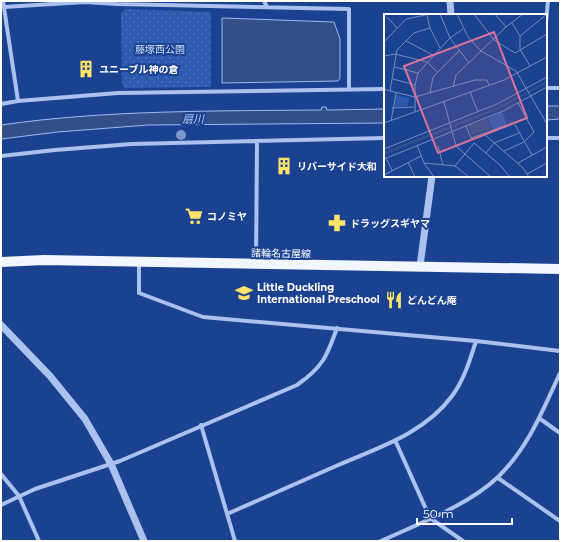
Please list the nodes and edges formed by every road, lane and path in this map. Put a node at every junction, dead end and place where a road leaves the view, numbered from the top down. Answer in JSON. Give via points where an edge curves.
{"nodes":[{"id":1,"x":3,"y":1,"type":"edge"},
{"id":2,"x":264,"y":1,"type":"edge"},
{"id":3,"x":450,"y":1,"type":"edge"},
{"id":4,"x":548,"y":1,"type":"edge"},
{"id":5,"x":85,"y":2,"type":"edge"},
{"id":6,"x":4,"y":7,"type":"junction"},
{"id":7,"x":267,"y":7,"type":"junction"},
{"id":8,"x":451,"y":14,"type":"edge"},
{"id":9,"x":547,"y":14,"type":"edge"},
{"id":10,"x":349,"y":88,"type":"junction"},
{"id":11,"x":547,"y":88,"type":"edge"},
{"id":12,"x":560,"y":88,"type":"edge"},
{"id":13,"x":384,"y":89,"type":"edge"},
{"id":14,"x":18,"y":101,"type":"junction"},
{"id":15,"x":1,"y":104,"type":"edge"},
{"id":16,"x":384,"y":138,"type":"edge"},
{"id":17,"x":547,"y":138,"type":"edge"},
{"id":18,"x":560,"y":138,"type":"edge"},
{"id":19,"x":257,"y":141,"type":"junction"},
{"id":20,"x":1,"y":156,"type":"edge"},
{"id":21,"x":432,"y":177,"type":"edge"},
{"id":22,"x":1,"y":262,"type":"edge"},
{"id":23,"x":139,"y":262,"type":"junction"},
{"id":24,"x":256,"y":264,"type":"junction"},
{"id":25,"x":420,"y":266,"type":"junction"},
{"id":26,"x":560,"y":269,"type":"edge"},
{"id":27,"x":1,"y":325,"type":"edge"},
{"id":28,"x":337,"y":328,"type":"junction"},
{"id":29,"x":476,"y":341,"type":"junction"},
{"id":30,"x":560,"y":351,"type":"edge"},
{"id":31,"x":560,"y":373,"type":"edge"},
{"id":32,"x":539,"y":418,"type":"junction"},
{"id":33,"x":201,"y":425,"type":"junction"},
{"id":34,"x":560,"y":433,"type":"edge"},
{"id":35,"x":395,"y":440,"type":"junction"},
{"id":36,"x":111,"y":464,"type":"junction"},
{"id":37,"x":1,"y":474,"type":"edge"},
{"id":38,"x":498,"y":478,"type":"junction"},
{"id":39,"x":19,"y":496,"type":"junction"},
{"id":40,"x":1,"y":505,"type":"edge"},
{"id":41,"x":227,"y":514,"type":"junction"},
{"id":42,"x":430,"y":518,"type":"junction"},
{"id":43,"x":560,"y":521,"type":"edge"},
{"id":44,"x":39,"y":541,"type":"edge"},
{"id":45,"x":144,"y":541,"type":"edge"},
{"id":46,"x":235,"y":541,"type":"edge"},
{"id":47,"x":381,"y":541,"type":"edge"},
{"id":48,"x":463,"y":541,"type":"edge"}],
"edges":[{"from":1,"to":6,"type":"street"},
{"from":2,"to":7,"type":"street"},
{"from":3,"to":8,"type":"street"},
{"from":4,"to":9,"type":"street"},
{"from":5,"to":6,"type":"street"},
{"from":5,"to":7,"type":"street"},
{"from":6,"to":14,"type":"street"},
{"from":7,"to":10,"type":"street","via":[[348,9]]},
{"from":10,"to":13,"type":"street"},
{"from":10,"to":14,"type":"street","via":[[118,93]]},
{"from":11,"to":12,"type":"street"},
{"from":14,"to":15,"type":"street"},
{"from":16,"to":19,"type":"street"},
{"from":17,"to":18,"type":"street"},
{"from":19,"to":20,"type":"street","via":[[132,144]]},
{"from":19,"to":24,"type":"street"},
{"from":21,"to":25,"type":"street"},
{"from":22,"to":23,"type":"main road","name":"諸輪名古屋線"},
{"from":23,"to":24,"type":"main road","name":"諸輪名古屋線"},
{"from":23,"to":28,"type":"street","via":[[139,293],[203,317]]},
{"from":24,"to":25,"type":"main road","name":"諸輪名古屋線"},
{"from":25,"to":26,"type":"main road","name":"諸輪名古屋線"},
{"from":27,"to":36,"type":"street","via":[[68,397],[85,419]]},
{"from":28,"to":29,"type":"street"},
{"from":28,"to":33,"type":"street","via":[[325,358],[308,377]]},
{"from":29,"to":30,"type":"street"},
{"from":29,"to":35,"type":"street","via":[[465,372],[452,396],[439,412],[424,424]]},
{"from":31,"to":32,"type":"street"},
{"from":32,"to":34,"type":"street"},
{"from":32,"to":38,"type":"street","via":[[513,460]]},
{"from":33,"to":36,"type":"street"},
{"from":33,"to":41,"type":"street"},
{"from":35,"to":41,"type":"street"},
{"from":35,"to":42,"type":"street"},
{"from":36,"to":39,"type":"street"},
{"from":36,"to":45,"type":"street"},
{"from":37,"to":39,"type":"street"},
{"from":38,"to":42,"type":"street","via":[[454,508]]},
{"from":38,"to":43,"type":"street"},
{"from":39,"to":40,"type":"street"},
{"from":39,"to":44,"type":"street"},
{"from":41,"to":46,"type":"street"},
{"from":42,"to":47,"type":"street"},
{"from":42,"to":48,"type":"street"}]}
